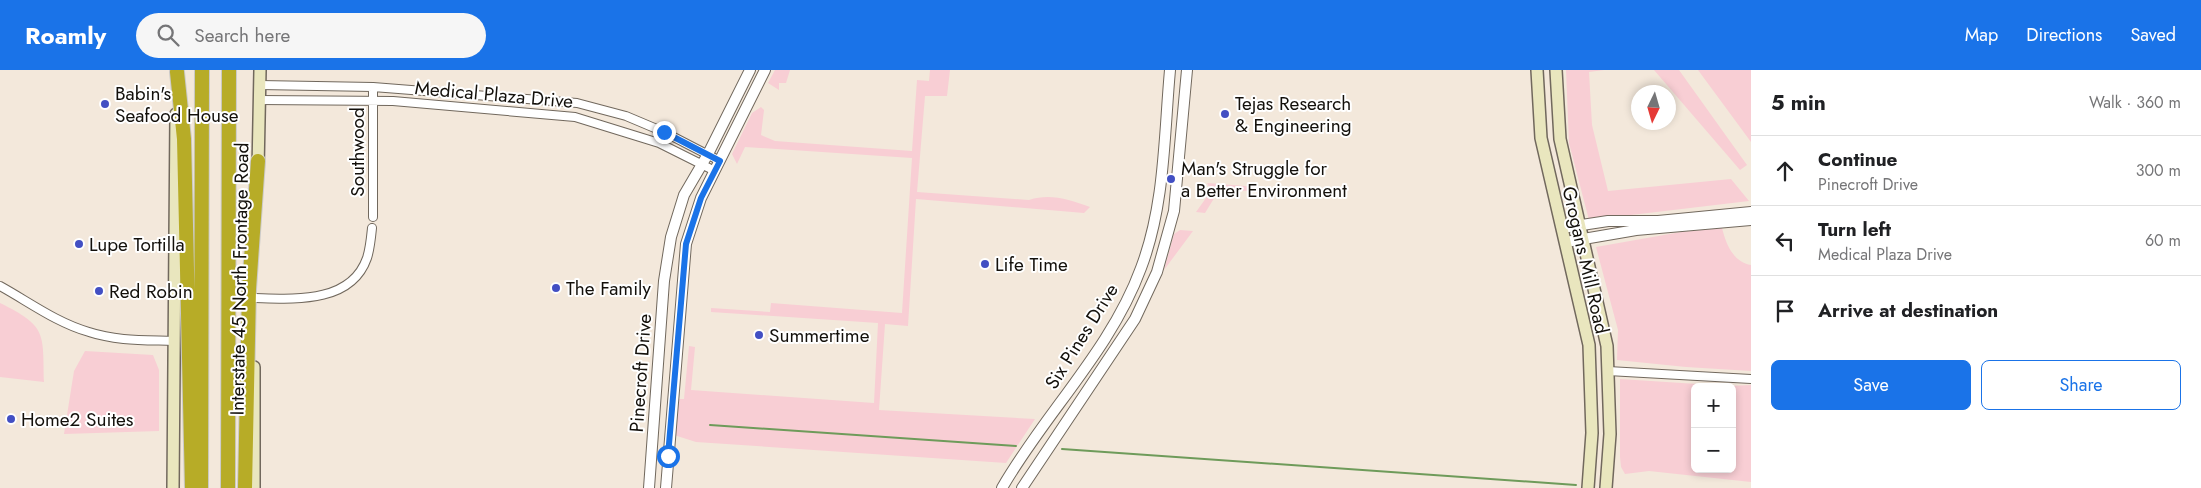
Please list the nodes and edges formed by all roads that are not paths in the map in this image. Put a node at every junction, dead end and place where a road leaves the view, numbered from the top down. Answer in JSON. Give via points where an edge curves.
{"nodes":[{"id":1,"x":202,"y":70,"type":"edge"},
{"id":2,"x":229,"y":70,"type":"edge"},
{"id":3,"x":260,"y":70,"type":"edge"},
{"id":4,"x":750,"y":70,"type":"edge"},
{"id":5,"x":765,"y":70,"type":"edge"},
{"id":6,"x":1170,"y":70,"type":"edge"},
{"id":7,"x":1187,"y":70,"type":"edge"},
{"id":8,"x":1537,"y":70,"type":"edge"},
{"id":9,"x":1556,"y":70,"type":"edge"},
{"id":10,"x":177,"y":71,"type":"edge"},
{"id":11,"x":260,"y":85,"type":"junction"},
{"id":12,"x":373,"y":87,"type":"junction"},
{"id":13,"x":1538,"y":89,"type":"junction"},
{"id":14,"x":1556,"y":89,"type":"junction"},
{"id":15,"x":259,"y":100,"type":"junction"},
{"id":16,"x":372,"y":100,"type":"junction"},
{"id":17,"x":708,"y":154,"type":"junction"},
{"id":18,"x":258,"y":161,"type":"junction"},
{"id":19,"x":720,"y":161,"type":"junction"},
{"id":20,"x":702,"y":164,"type":"junction"},
{"id":21,"x":715,"y":171,"type":"junction"},
{"id":22,"x":1751,"y":212,"type":"edge"},
{"id":23,"x":373,"y":217,"type":"dead end"},
{"id":24,"x":1751,"y":220,"type":"edge"},
{"id":25,"x":1579,"y":225,"type":"junction"},
{"id":26,"x":372,"y":228,"type":"dead end"},
{"id":27,"x":1562,"y":228,"type":"junction"},
{"id":28,"x":1583,"y":239,"type":"junction"},
{"id":29,"x":1566,"y":242,"type":"junction"},
{"id":30,"x":0,"y":286,"type":"edge"},
{"id":31,"x":255,"y":298,"type":"junction"},
{"id":32,"x":1114,"y":324,"type":"junction"},
{"id":33,"x":1127,"y":331,"type":"junction"},
{"id":34,"x":173,"y":341,"type":"junction"},
{"id":35,"x":1608,"y":371,"type":"junction"},
{"id":36,"x":1751,"y":379,"type":"edge"},
{"id":37,"x":1054,"y":412,"type":"junction"},
{"id":38,"x":1067,"y":421,"type":"junction"},
{"id":39,"x":173,"y":488,"type":"edge"},
{"id":40,"x":192,"y":488,"type":"edge"},
{"id":41,"x":200,"y":488,"type":"edge"},
{"id":42,"x":228,"y":488,"type":"edge"},
{"id":43,"x":245,"y":488,"type":"edge"},
{"id":44,"x":254,"y":488,"type":"edge"},
{"id":45,"x":649,"y":488,"type":"edge"},
{"id":46,"x":666,"y":488,"type":"edge"},
{"id":47,"x":1002,"y":488,"type":"edge"},
{"id":48,"x":1022,"y":488,"type":"edge"},
{"id":49,"x":1588,"y":488,"type":"edge"},
{"id":50,"x":1606,"y":488,"type":"edge"}],
"edges":[{"from":1,"to":41,"type":"highway"},
{"from":2,"to":42,"type":"highway"},
{"from":3,"to":11,"type":"main road","name":"Interstate 45 North Frontage Road"},
{"from":4,"to":17,"type":"street","name":"Pinecroft Drive"},
{"from":5,"to":19,"type":"street","name":"Pinecroft Drive"},
{"from":6,"to":32,"type":"street","name":"Six Pines Drive","via":[[1156,220],[1141,269]]},
{"from":7,"to":33,"type":"street","name":"Six Pines Drive","via":[[1172,224],[1151,286]]},
{"from":8,"to":13,"type":"main road","name":"Grogans Mill Road"},
{"from":9,"to":14,"type":"main road","name":"Grogans Mill Road"},
{"from":10,"to":34,"type":"main road"},
{"from":10,"to":40,"type":"highway","via":[[184,139]]},
{"from":11,"to":12,"type":"street","name":"Medical Plaza Drive"},
{"from":11,"to":15,"type":"main road","name":"Interstate 45 North Frontage Road"},
{"from":12,"to":16,"type":"street","name":"Southwood"},
{"from":12,"to":17,"type":"street","name":"Medical Plaza Drive","via":[[577,103],[626,116]]},
{"from":13,"to":14,"type":"main road"},
{"from":13,"to":27,"type":"main road","name":"Grogans Mill Road","via":[[1541,138]]},
{"from":14,"to":25,"type":"main road","name":"Grogans Mill Road","via":[[1560,139]]},
{"from":15,"to":16,"type":"street","name":"Medical Plaza Drive"},
{"from":15,"to":18,"type":"main road","name":"Interstate 45 North Frontage Road"},
{"from":16,"to":20,"type":"street","name":"Medical Plaza Drive","via":[[574,117],[659,143]]},
{"from":16,"to":23,"type":"street","name":"Southwood"},
{"from":17,"to":19,"type":"street","name":"Medical Plaza Drive"},
{"from":17,"to":20,"type":"street","name":"Pinecroft Drive"},
{"from":18,"to":31,"type":"main road","name":"Interstate 45 North Frontage Road"},
{"from":18,"to":43,"type":"highway","via":[[249,289]]},
{"from":19,"to":21,"type":"street","name":"Pinecroft Drive"},
{"from":20,"to":21,"type":"street","name":"Medical Plaza Drive"},
{"from":20,"to":45,"type":"street","name":"Pinecroft Drive","via":[[682,201],[668,256]]},
{"from":21,"to":46,"type":"street","name":"Pinecroft Drive","via":[[701,198],[686,244]]},
{"from":22,"to":25,"type":"street"},
{"from":24,"to":28,"type":"street","via":[[1636,230]]},
{"from":25,"to":27,"type":"street"},
{"from":25,"to":28,"type":"main road","name":"Grogans Mill Road"},
{"from":26,"to":31,"type":"street","via":[[367,259],[358,275],[342,288],[320,296]]},
{"from":27,"to":29,"type":"main road","name":"Grogans Mill Road"},
{"from":28,"to":29,"type":"street"},
{"from":28,"to":35,"type":"main road","name":"Grogans Mill Road","via":[[1601,311]]},
{"from":29,"to":49,"type":"main road","name":"Grogans Mill Road","via":[[1589,345],[1592,433]]},
{"from":30,"to":34,"type":"street","via":[[90,333],[126,339]]},
{"from":31,"to":44,"type":"main road","name":"Interstate 45 North Frontage Road"},
{"from":32,"to":33,"type":"street"},
{"from":32,"to":37,"type":"street","name":"Six Pines Drive"},
{"from":33,"to":38,"type":"street","name":"Six Pines Drive"},
{"from":34,"to":39,"type":"main road"},
{"from":35,"to":36,"type":"street"},
{"from":35,"to":50,"type":"main road","name":"Grogans Mill Road","via":[[1610,434]]},
{"from":37,"to":38,"type":"street"},
{"from":37,"to":47,"type":"street","name":"Six Pines Drive"},
{"from":38,"to":48,"type":"street","name":"Six Pines Drive"}]}
